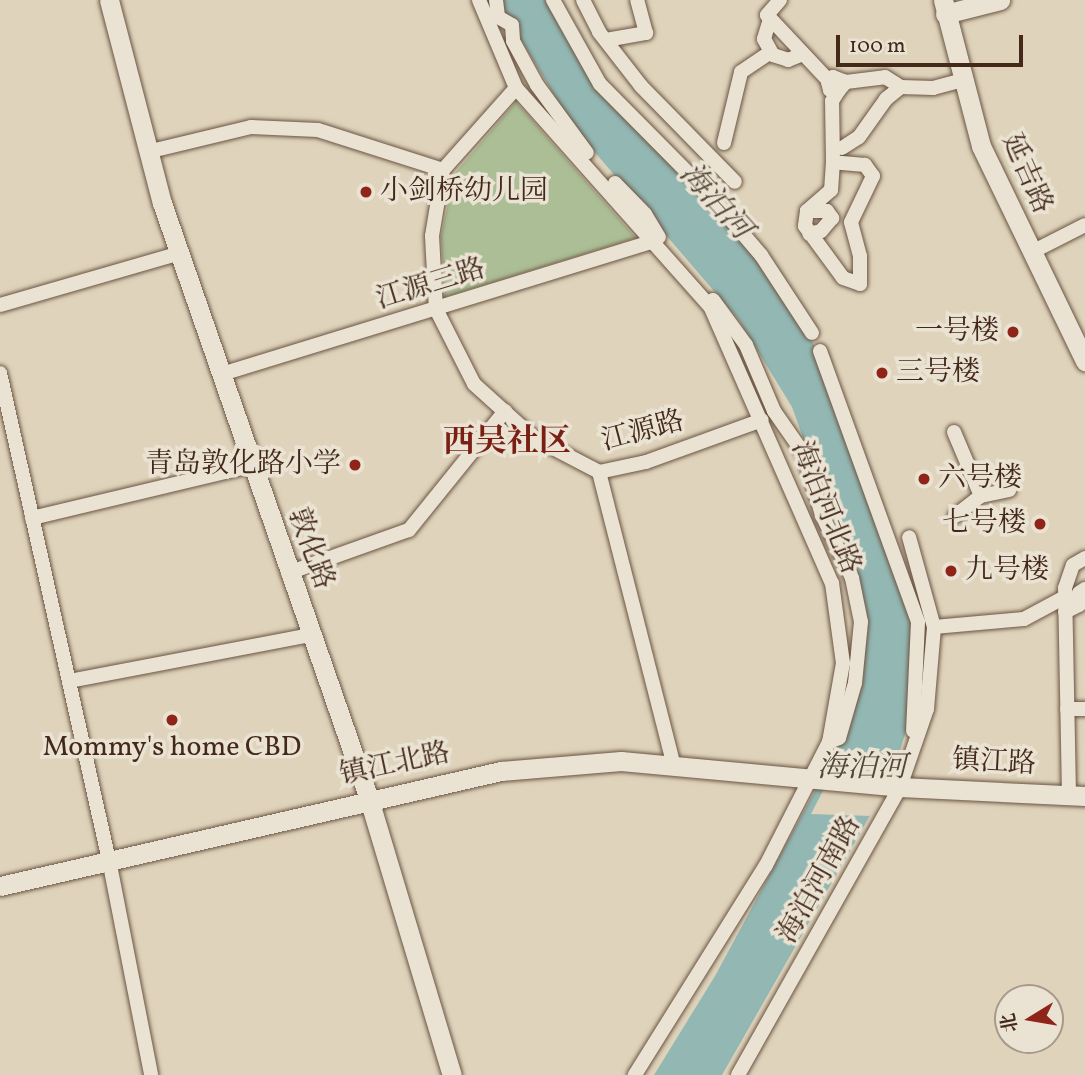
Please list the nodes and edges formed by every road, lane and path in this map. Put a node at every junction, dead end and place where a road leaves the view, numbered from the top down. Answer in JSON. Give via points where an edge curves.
{"nodes":[{"id":1,"x":109,"y":0,"type":"edge"},
{"id":2,"x":479,"y":0,"type":"edge"},
{"id":3,"x":496,"y":0,"type":"edge"},
{"id":4,"x":553,"y":0,"type":"edge"},
{"id":5,"x":583,"y":0,"type":"edge"},
{"id":6,"x":637,"y":0,"type":"edge"},
{"id":7,"x":780,"y":0,"type":"edge"},
{"id":8,"x":1000,"y":0,"type":"edge"},
{"id":9,"x":944,"y":7,"type":"edge"},
{"id":10,"x":770,"y":19,"type":"junction"},
{"id":11,"x":606,"y":40,"type":"junction"},
{"id":12,"x":771,"y":52,"type":"junction"},
{"id":13,"x":803,"y":54,"type":"junction"},
{"id":14,"x":962,"y":80,"type":"junction"},
{"id":15,"x":838,"y":84,"type":"junction"},
{"id":16,"x":901,"y":87,"type":"junction"},
{"id":17,"x":516,"y":89,"type":"junction"},
{"id":18,"x":724,"y":142,"type":"dead end"},
{"id":19,"x":842,"y":148,"type":"dead end"},
{"id":20,"x":147,"y":152,"type":"junction"},
{"id":21,"x":832,"y":162,"type":"junction"},
{"id":22,"x":443,"y":170,"type":"junction"},
{"id":23,"x":735,"y":182,"type":"dead end"},
{"id":24,"x":807,"y":211,"type":"junction"},
{"id":25,"x":1085,"y":225,"type":"edge"},
{"id":26,"x":809,"y":234,"type":"junction"},
{"id":27,"x":654,"y":241,"type":"junction"},
{"id":28,"x":1032,"y":252,"type":"junction"},
{"id":29,"x":180,"y":253,"type":"junction"},
{"id":30,"x":0,"y":305,"type":"edge"},
{"id":31,"x":436,"y":309,"type":"junction"},
{"id":32,"x":812,"y":333,"type":"dead end"},
{"id":33,"x":820,"y":351,"type":"dead end"},
{"id":34,"x":1085,"y":361,"type":"edge"},
{"id":35,"x":0,"y":373,"type":"edge"},
{"id":36,"x":222,"y":374,"type":"junction"},
{"id":37,"x":505,"y":411,"type":"junction"},
{"id":38,"x":762,"y":420,"type":"junction"},
{"id":39,"x":954,"y":432,"type":"dead end"},
{"id":40,"x":251,"y":466,"type":"junction"},
{"id":41,"x":599,"y":472,"type":"junction"},
{"id":42,"x":1009,"y":489,"type":"dead end"},
{"id":43,"x":981,"y":496,"type":"junction"},
{"id":44,"x":955,"y":516,"type":"dead end"},
{"id":45,"x":32,"y":518,"type":"junction"},
{"id":46,"x":909,"y":537,"type":"dead end"},
{"id":47,"x":1085,"y":558,"type":"edge"},
{"id":48,"x":289,"y":573,"type":"junction"},
{"id":49,"x":1085,"y":589,"type":"edge"},
{"id":50,"x":1065,"y":604,"type":"junction"},
{"id":51,"x":934,"y":627,"type":"junction"},
{"id":52,"x":311,"y":635,"type":"junction"},
{"id":53,"x":69,"y":681,"type":"junction"},
{"id":54,"x":1067,"y":709,"type":"junction"},
{"id":55,"x":1085,"y":709,"type":"edge"},
{"id":56,"x":829,"y":742,"type":"junction"},
{"id":57,"x":910,"y":756,"type":"junction"},
{"id":58,"x":674,"y":766,"type":"junction"},
{"id":59,"x":809,"y":779,"type":"junction"},
{"id":60,"x":900,"y":787,"type":"junction"},
{"id":61,"x":1077,"y":796,"type":"edge"},
{"id":62,"x":369,"y":799,"type":"junction"},
{"id":63,"x":109,"y":860,"type":"junction"},
{"id":64,"x":0,"y":886,"type":"edge"},
{"id":65,"x":151,"y":1075,"type":"edge"},
{"id":66,"x":452,"y":1075,"type":"edge"},
{"id":67,"x":635,"y":1075,"type":"edge"},
{"id":68,"x":738,"y":1075,"type":"edge"}],
"edges":[{"from":1,"to":20,"type":"street","name":"敦化路"},
{"from":2,"to":17,"type":"street","name":"海泊河北路"},
{"from":3,"to":56,"type":"street","via":[[498,17],[512,25],[513,41],[548,102],[567,121],[578,145],[645,214],[730,322],[764,377],[774,411],[804,454],[822,515],[852,578],[861,622],[855,683],[839,738]]},
{"from":4,"to":32,"type":"street","via":[[600,84],[708,193],[761,255]]},
{"from":5,"to":11,"type":"street"},
{"from":6,"to":11,"type":"street","via":[[646,33]]},
{"from":7,"to":10,"type":"street","via":[[766,15]]},
{"from":8,"to":9,"type":"street"},
{"from":9,"to":14,"type":"street","name":"延吉路"},
{"from":10,"to":12,"type":"street","via":[[764,39]]},
{"from":10,"to":13,"type":"street"},
{"from":11,"to":23,"type":"street","via":[[642,86]]},
{"from":12,"to":13,"type":"street","via":[[788,60]]},
{"from":12,"to":18,"type":"street","via":[[741,72]]},
{"from":13,"to":15,"type":"street"},
{"from":14,"to":16,"type":"street","via":[[933,88]]},
{"from":14,"to":28,"type":"street","name":"延吉路","via":[[981,146]]},
{"from":15,"to":16,"type":"street","via":[[885,77]]},
{"from":15,"to":21,"type":"street","via":[[832,101]]},
{"from":16,"to":19,"type":"street","via":[[886,99],[859,137]]},
{"from":17,"to":22,"type":"street"},
{"from":17,"to":27,"type":"street","name":"海泊河北路"},
{"from":20,"to":22,"type":"street","via":[[251,127],[318,130]]},
{"from":20,"to":29,"type":"street","name":"敦化路"},
{"from":21,"to":24,"type":"street","via":[[831,190]]},
{"from":21,"to":26,"type":"street","via":[[865,165],[873,176],[851,222],[859,267],[851,262],[842,272],[835,270]]},
{"from":22,"to":31,"type":"street","name":"江源路","via":[[432,236]]},
{"from":24,"to":26,"type":"street"},
{"from":24,"to":26,"type":"street","via":[[827,211],[832,218],[821,231]]},
{"from":25,"to":28,"type":"street"},
{"from":27,"to":31,"type":"street","name":"江源三路"},
{"from":27,"to":38,"type":"street","name":"海泊河北路","via":[[711,308]]},
{"from":28,"to":34,"type":"street","name":"延吉路"},
{"from":29,"to":30,"type":"street"},
{"from":29,"to":36,"type":"street","name":"敦化路"},
{"from":31,"to":36,"type":"street","name":"江源三路"},
{"from":31,"to":37,"type":"street","name":"江源路","via":[[474,384]]},
{"from":33,"to":57,"type":"street","via":[[918,622],[918,684]]},
{"from":35,"to":45,"type":"street"},
{"from":36,"to":40,"type":"street","name":"敦化路"},
{"from":37,"to":41,"type":"street","name":"江源路","via":[[534,438]]},
{"from":37,"to":48,"type":"street","via":[[409,530]]},
{"from":38,"to":41,"type":"street","name":"江源路","via":[[646,462]]},
{"from":38,"to":56,"type":"street","name":"海泊河北路","via":[[832,583],[843,663]]},
{"from":39,"to":43,"type":"street"},
{"from":40,"to":45,"type":"street"},
{"from":40,"to":48,"type":"street","name":"敦化路"},
{"from":41,"to":58,"type":"street"},
{"from":42,"to":43,"type":"street"},
{"from":43,"to":44,"type":"street"},
{"from":45,"to":53,"type":"street"},
{"from":46,"to":51,"type":"street","name":"海泊河南路"},
{"from":47,"to":50,"type":"street","via":[[1073,565]]},
{"from":48,"to":52,"type":"street","name":"敦化路"},
{"from":49,"to":50,"type":"street","via":[[1079,593],[1079,605]]},
{"from":50,"to":51,"type":"street","via":[[1024,619]]},
{"from":50,"to":54,"type":"street"},
{"from":51,"to":57,"type":"street","name":"海泊河南路","via":[[927,709]]},
{"from":52,"to":53,"type":"street"},
{"from":52,"to":62,"type":"street","name":"敦化路"},
{"from":53,"to":63,"type":"street"},
{"from":54,"to":55,"type":"street"},
{"from":54,"to":61,"type":"street"},
{"from":56,"to":59,"type":"street","name":"海泊河北路"},
{"from":57,"to":60,"type":"street","name":"海泊河南路"},
{"from":58,"to":59,"type":"street","name":"镇江北路"},
{"from":58,"to":62,"type":"street","name":"镇江北路","via":[[621,761],[501,771]]},
{"from":59,"to":60,"type":"street","name":"镇江路"},
{"from":59,"to":67,"type":"street","name":"海泊河北路","via":[[766,864]]},
{"from":60,"to":61,"type":"street","name":"镇江路"},
{"from":60,"to":68,"type":"street","name":"海泊河南路"},
{"from":62,"to":63,"type":"street","name":"镇江北路"},
{"from":62,"to":66,"type":"street","name":"敦化路"},
{"from":63,"to":64,"type":"street","name":"镇江北路"},
{"from":63,"to":65,"type":"street"}]}
